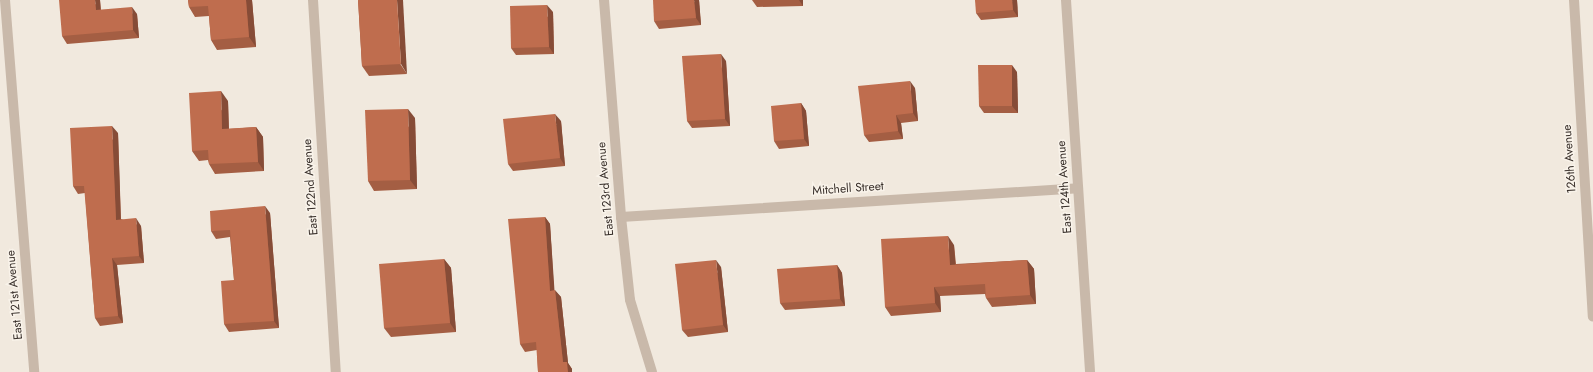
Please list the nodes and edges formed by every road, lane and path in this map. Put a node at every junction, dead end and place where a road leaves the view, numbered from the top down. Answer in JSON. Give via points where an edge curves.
{"nodes":[{"id":1,"x":5,"y":0,"type":"edge"},
{"id":2,"x":313,"y":0,"type":"edge"},
{"id":3,"x":604,"y":0,"type":"edge"},
{"id":4,"x":1066,"y":0,"type":"edge"},
{"id":5,"x":1574,"y":0,"type":"edge"},
{"id":6,"x":1078,"y":188,"type":"junction"},
{"id":7,"x":621,"y":217,"type":"junction"},
{"id":8,"x":1593,"y":316,"type":"edge"},
{"id":9,"x":34,"y":372,"type":"edge"},
{"id":10,"x":336,"y":372,"type":"edge"},
{"id":11,"x":652,"y":372,"type":"edge"},
{"id":12,"x":1090,"y":372,"type":"edge"}],
"edges":[{"from":1,"to":9,"type":"street","name":"East 121st Avenue"},
{"from":2,"to":10,"type":"street","name":"East 122nd Avenue"},
{"from":3,"to":7,"type":"street","name":"East 123rd Avenue"},
{"from":4,"to":6,"type":"street","name":"East 124th Avenue"},
{"from":5,"to":8,"type":"street","name":"126th Avenue"},
{"from":6,"to":7,"type":"street","name":"Mitchell Street"},
{"from":6,"to":12,"type":"street","name":"East 124th Avenue"},
{"from":7,"to":11,"type":"street","name":"East 123rd Avenue","via":[[630,300]]}]}
